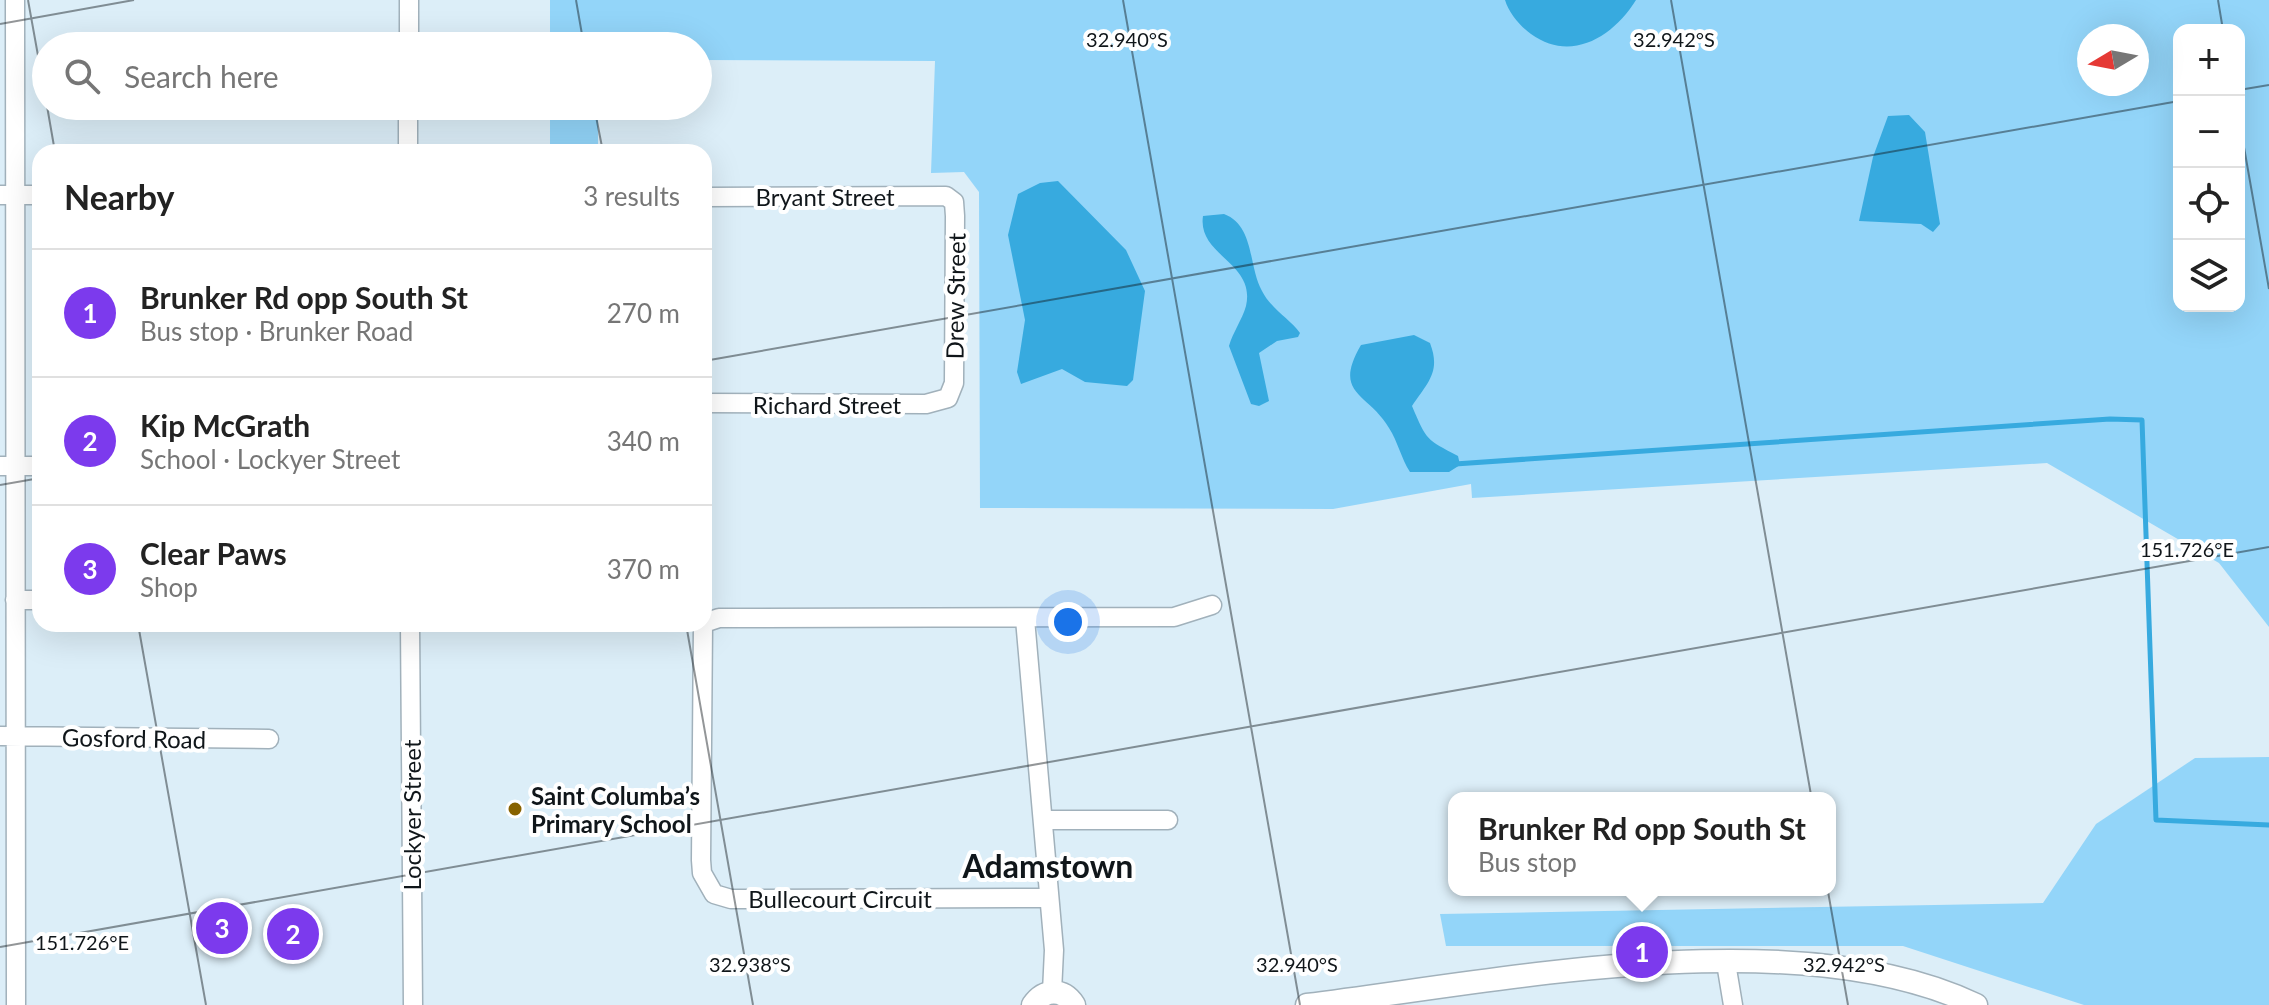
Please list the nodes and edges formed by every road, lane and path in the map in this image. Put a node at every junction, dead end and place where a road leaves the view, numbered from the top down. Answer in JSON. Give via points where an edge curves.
{"nodes":[{"id":1,"x":15,"y":0,"type":"edge"},
{"id":2,"x":409,"y":0,"type":"edge"},
{"id":3,"x":409,"y":32,"type":"edge"},
{"id":4,"x":408,"y":120,"type":"edge"},
{"id":5,"x":408,"y":144,"type":"edge"},
{"id":6,"x":8,"y":195,"type":"edge"},
{"id":7,"x":32,"y":195,"type":"edge"},
{"id":8,"x":946,"y":196,"type":"joint"},
{"id":9,"x":712,"y":197,"type":"edge"},
{"id":10,"x":948,"y":398,"type":"joint"},
{"id":11,"x":712,"y":403,"type":"edge"},
{"id":12,"x":7,"y":466,"type":"edge"},
{"id":13,"x":32,"y":466,"type":"edge"},
{"id":14,"x":15,"y":600,"type":"junction"},
{"id":15,"x":32,"y":600,"type":"edge"},
{"id":16,"x":1212,"y":605,"type":"dead end"},
{"id":17,"x":1025,"y":619,"type":"junction"},
{"id":18,"x":712,"y":621,"type":"edge"},
{"id":19,"x":410,"y":632,"type":"edge"},
{"id":20,"x":704,"y":632,"type":"edge"},
{"id":21,"x":7,"y":736,"type":"edge"},
{"id":22,"x":269,"y":739,"type":"dead end"},
{"id":23,"x":1043,"y":820,"type":"junction"},
{"id":24,"x":1168,"y":820,"type":"dead end"},
{"id":25,"x":1049,"y":898,"type":"junction"},
{"id":26,"x":1726,"y":963,"type":"junction"},
{"id":27,"x":1052,"y":992,"type":"junction"},
{"id":28,"x":16,"y":1005,"type":"edge"},
{"id":29,"x":413,"y":1005,"type":"edge"},
{"id":30,"x":1033,"y":1005,"type":"edge"},
{"id":31,"x":1074,"y":1005,"type":"edge"},
{"id":32,"x":1307,"y":1005,"type":"edge"},
{"id":33,"x":1733,"y":1005,"type":"edge"},
{"id":34,"x":1976,"y":1005,"type":"edge"}],
"edges":[{"from":1,"to":6,"type":"street"},
{"from":2,"to":3,"type":"street"},
{"from":4,"to":5,"type":"street"},
{"from":6,"to":7,"type":"street"},
{"from":6,"to":12,"type":"street"},
{"from":8,"to":9,"type":"street","name":"Bryant Street"},
{"from":8,"to":10,"type":"street","name":"Drew Street","via":[[954,202],[955,216],[954,383]]},
{"from":10,"to":11,"type":"street","name":"Richard Street","via":[[926,404]]},
{"from":12,"to":13,"type":"street"},
{"from":12,"to":14,"type":"street"},
{"from":14,"to":15,"type":"street"},
{"from":14,"to":21,"type":"street"},
{"from":16,"to":17,"type":"street","name":"Bullecourt Circuit","via":[[1174,617]]},
{"from":17,"to":18,"type":"street","name":"Bullecourt Circuit"},
{"from":17,"to":23,"type":"street"},
{"from":19,"to":29,"type":"street","name":"Lockyer Street"},
{"from":20,"to":25,"type":"street","name":"Bullecourt Circuit","via":[[701,860],[714,894],[731,899]]},
{"from":21,"to":22,"type":"street","name":"Gosford Road"},
{"from":21,"to":28,"type":"street"},
{"from":23,"to":24,"type":"street"},
{"from":23,"to":25,"type":"street"},
{"from":25,"to":27,"type":"street"},
{"from":26,"to":32,"type":"main road","via":[[1640,964]]},
{"from":26,"to":33,"type":"street"},
{"from":26,"to":34,"type":"main road","via":[[1812,964],[1877,972],[1945,990]]},
{"from":27,"to":30,"type":"main road"},
{"from":27,"to":31,"type":"main road"}]}
